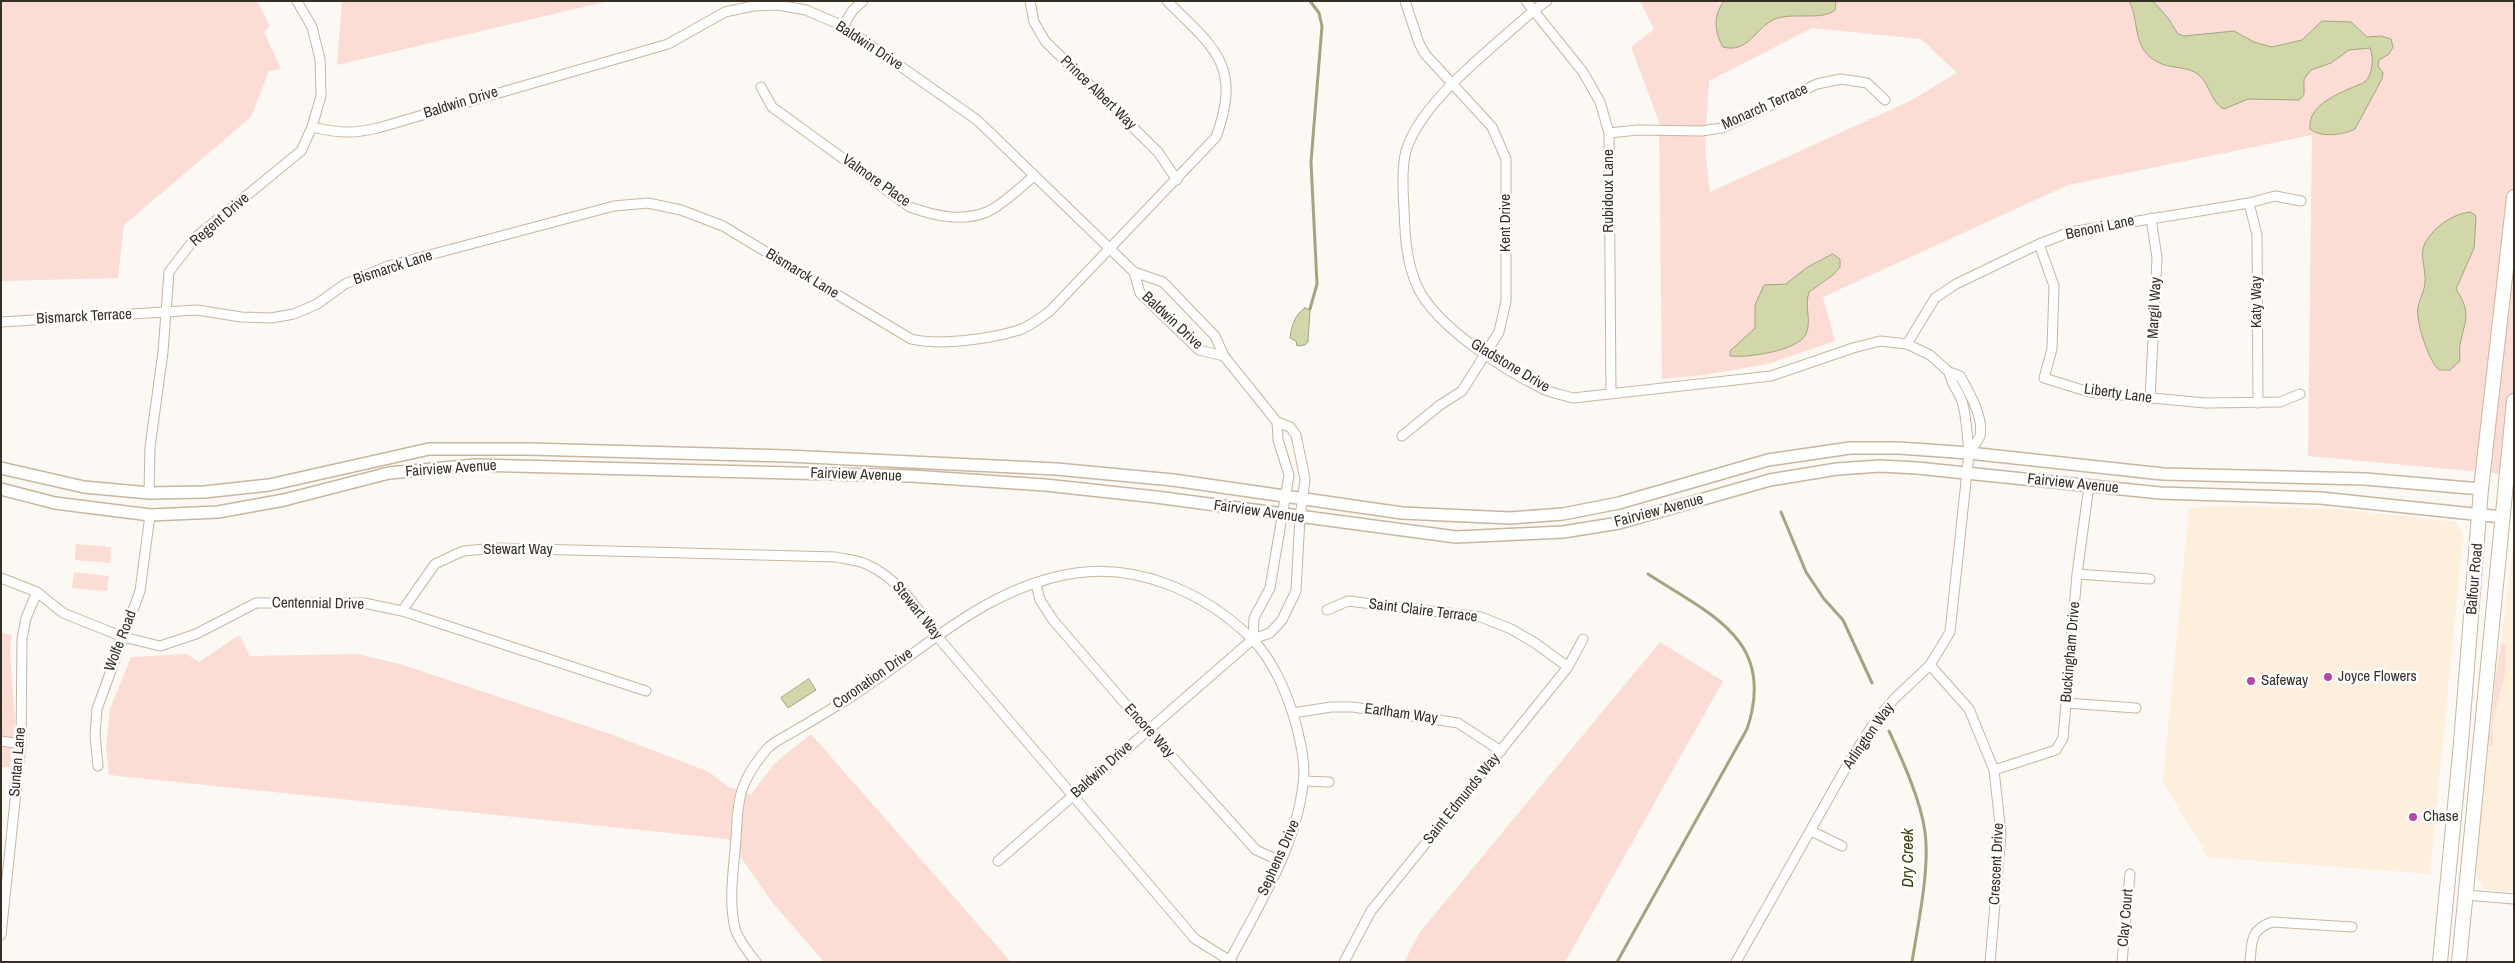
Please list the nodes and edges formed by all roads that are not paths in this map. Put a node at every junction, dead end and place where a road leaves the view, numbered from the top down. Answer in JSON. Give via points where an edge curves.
{"nodes":[{"id":1,"x":297,"y":1,"type":"edge"},
{"id":2,"x":863,"y":1,"type":"edge"},
{"id":3,"x":1030,"y":1,"type":"edge"},
{"id":4,"x":1167,"y":1,"type":"edge"},
{"id":5,"x":1405,"y":1,"type":"edge"},
{"id":6,"x":1526,"y":1,"type":"edge"},
{"id":7,"x":1547,"y":1,"type":"edge"},
{"id":8,"x":1534,"y":10,"type":"junction"},
{"id":9,"x":843,"y":26,"type":"junction"},
{"id":10,"x":1452,"y":84,"type":"junction"},
{"id":11,"x":761,"y":87,"type":"dead end"},
{"id":12,"x":1885,"y":100,"type":"dead end"},
{"id":13,"x":312,"y":127,"type":"junction"},
{"id":14,"x":1609,"y":133,"type":"junction"},
{"id":15,"x":1034,"y":176,"type":"junction"},
{"id":16,"x":1177,"y":180,"type":"junction"},
{"id":17,"x":2514,"y":196,"type":"edge"},
{"id":18,"x":2301,"y":201,"type":"dead end"},
{"id":19,"x":2249,"y":203,"type":"junction"},
{"id":20,"x":2151,"y":218,"type":"junction"},
{"id":21,"x":2039,"y":244,"type":"junction"},
{"id":22,"x":1110,"y":250,"type":"junction"},
{"id":23,"x":1134,"y":272,"type":"junction"},
{"id":24,"x":166,"y":313,"type":"junction"},
{"id":25,"x":1,"y":322,"type":"edge"},
{"id":26,"x":1907,"y":344,"type":"junction"},
{"id":27,"x":1486,"y":354,"type":"junction"},
{"id":28,"x":1224,"y":356,"type":"junction"},
{"id":29,"x":1949,"y":372,"type":"junction"},
{"id":30,"x":1611,"y":394,"type":"junction"},
{"id":31,"x":2300,"y":394,"type":"dead end"},
{"id":32,"x":1971,"y":396,"type":"junction"},
{"id":33,"x":1961,"y":399,"type":"junction"},
{"id":34,"x":2150,"y":399,"type":"junction"},
{"id":35,"x":2514,"y":401,"type":"edge"},
{"id":36,"x":2258,"y":403,"type":"junction"},
{"id":37,"x":1277,"y":422,"type":"junction"},
{"id":38,"x":2513,"y":423,"type":"edge"},
{"id":39,"x":1402,"y":436,"type":"dead end"},
{"id":40,"x":1969,"y":453,"type":"junction"},
{"id":41,"x":1,"y":468,"type":"edge"},
{"id":42,"x":1967,"y":473,"type":"junction"},
{"id":43,"x":2089,"y":486,"type":"junction"},
{"id":44,"x":1,"y":489,"type":"edge"},
{"id":45,"x":2481,"y":489,"type":"junction"},
{"id":46,"x":150,"y":493,"type":"junction"},
{"id":47,"x":2509,"y":493,"type":"edge"},
{"id":48,"x":1284,"y":496,"type":"junction"},
{"id":49,"x":1302,"y":499,"type":"junction"},
{"id":50,"x":2480,"y":514,"type":"junction"},
{"id":51,"x":150,"y":515,"type":"junction"},
{"id":52,"x":1282,"y":515,"type":"junction"},
{"id":53,"x":2508,"y":517,"type":"edge"},
{"id":54,"x":1300,"y":518,"type":"junction"},
{"id":55,"x":2077,"y":574,"type":"junction"},
{"id":56,"x":1,"y":578,"type":"edge"},
{"id":57,"x":2150,"y":579,"type":"dead end"},
{"id":58,"x":1036,"y":584,"type":"junction"},
{"id":59,"x":37,"y":592,"type":"junction"},
{"id":60,"x":402,"y":610,"type":"junction"},
{"id":61,"x":1327,"y":610,"type":"dead end"},
{"id":62,"x":936,"y":635,"type":"junction"},
{"id":63,"x":122,"y":637,"type":"junction"},
{"id":64,"x":1252,"y":639,"type":"junction"},
{"id":65,"x":1583,"y":639,"type":"dead end"},
{"id":66,"x":1930,"y":666,"type":"junction"},
{"id":67,"x":1568,"y":668,"type":"junction"},
{"id":68,"x":646,"y":692,"type":"dead end"},
{"id":69,"x":2066,"y":703,"type":"junction"},
{"id":70,"x":2136,"y":708,"type":"dead end"},
{"id":71,"x":1293,"y":713,"type":"junction"},
{"id":72,"x":1147,"y":729,"type":"junction"},
{"id":73,"x":1,"y":741,"type":"edge"},
{"id":74,"x":21,"y":744,"type":"junction"},
{"id":75,"x":1501,"y":751,"type":"junction"},
{"id":76,"x":98,"y":766,"type":"dead end"},
{"id":77,"x":1994,"y":770,"type":"junction"},
{"id":78,"x":1304,"y":781,"type":"junction"},
{"id":79,"x":1328,"y":782,"type":"dead end"},
{"id":80,"x":1073,"y":796,"type":"junction"},
{"id":81,"x":1811,"y":830,"type":"junction"},
{"id":82,"x":1842,"y":846,"type":"dead end"},
{"id":83,"x":1280,"y":861,"type":"junction"},
{"id":84,"x":998,"y":862,"type":"dead end"},
{"id":85,"x":2130,"y":874,"type":"dead end"},
{"id":86,"x":2466,"y":895,"type":"junction"},
{"id":87,"x":2514,"y":899,"type":"edge"},
{"id":88,"x":2352,"y":928,"type":"dead end"},
{"id":89,"x":1,"y":935,"type":"edge"},
{"id":90,"x":1230,"y":961,"type":"edge"},
{"id":91,"x":756,"y":962,"type":"edge"},
{"id":92,"x":1344,"y":962,"type":"edge"},
{"id":93,"x":1736,"y":962,"type":"edge"},
{"id":94,"x":1990,"y":962,"type":"edge"},
{"id":95,"x":2122,"y":962,"type":"edge"},
{"id":96,"x":2250,"y":962,"type":"edge"},
{"id":97,"x":2440,"y":962,"type":"edge"},
{"id":98,"x":2459,"y":962,"type":"edge"}],
"edges":[{"from":1,"to":13,"type":"street","name":"Regent Drive","via":[[312,27],[320,59],[321,96]]},
{"from":2,"to":9,"type":"street"},
{"from":3,"to":16,"type":"street","name":"Prince Albert Way","via":[[1034,22],[1045,41],[1158,152]]},
{"from":4,"to":16,"type":"street","name":"Bismarck Lane","via":[[1213,46],[1226,79],[1226,111],[1216,137]]},
{"from":5,"to":10,"type":"street","name":"Kent Drive","via":[[1425,54]]},
{"from":6,"to":8,"type":"street","name":"Rubidoux Lane"},
{"from":7,"to":8,"type":"street","name":"Gladstone Drive"},
{"from":8,"to":10,"type":"street","name":"Gladstone Drive"},
{"from":8,"to":14,"type":"street","name":"Rubidoux Lane","via":[[1583,72],[1600,102]]},
{"from":9,"to":13,"type":"street","name":"Baldwin Drive","via":[[806,10],[778,5],[753,6],[725,12],[668,44],[378,128],[356,134]]},
{"from":9,"to":15,"type":"street","name":"Baldwin Drive","via":[[977,120]]},
{"from":10,"to":27,"type":"street","name":"Kent Drive","via":[[1492,127],[1506,159],[1506,301],[1499,332]]},
{"from":10,"to":27,"type":"street","name":"Gladstone Drive","via":[[1422,119],[1407,146],[1403,187],[1405,249],[1419,290],[1445,324]]},
{"from":11,"to":15,"type":"street","name":"Valmore Place","via":[[772,107],[910,207],[930,214],[956,218],[988,212]]},
{"from":12,"to":14,"type":"street","name":"Monarch Terrace","via":[[1867,83],[1841,78],[1817,84],[1722,128]]},
{"from":13,"to":24,"type":"street","name":"Regent Drive","via":[[301,150],[264,184],[196,237],[169,272]]},
{"from":14,"to":30,"type":"street","name":"Rubidoux Lane"},
{"from":15,"to":22,"type":"street","name":"Baldwin Drive"},
{"from":16,"to":22,"type":"street","name":"Bismarck Lane"},
{"from":17,"to":45,"type":"main road","name":"Balfour Road"},
{"from":18,"to":19,"type":"street","name":"Benoni Lane","via":[[2275,196]]},
{"from":19,"to":20,"type":"street","name":"Benoni Lane"},
{"from":19,"to":36,"type":"street","name":"Katy Way","via":[[2257,235]]},
{"from":20,"to":21,"type":"street","name":"Benoni Lane","via":[[2070,232]]},
{"from":20,"to":34,"type":"street","name":"Margil Way","via":[[2157,258]]},
{"from":21,"to":26,"type":"street","name":"Benoni Lane","via":[[1934,298]]},
{"from":21,"to":34,"type":"street","name":"Liberty Lane","via":[[2054,286],[2052,349],[2044,378],[2089,392]]},
{"from":22,"to":23,"type":"street","name":"Baldwin Drive"},
{"from":22,"to":24,"type":"street","name":"Bismarck Lane","via":[[1049,312],[1020,330],[945,343],[911,339],[723,226],[681,210],[648,203],[614,206],[388,266],[345,284],[317,304],[294,314],[271,318],[197,310]]},
{"from":23,"to":28,"type":"street","name":"Baldwin Drive","via":[[1163,282],[1215,336]]},
{"from":23,"to":28,"type":"street","name":"Baldwin Drive","via":[[1140,294],[1199,350]]},
{"from":24,"to":25,"type":"street","name":"Bismarck Terrace"},
{"from":24,"to":46,"type":"street","name":"Regent Drive","via":[[150,447]]},
{"from":26,"to":29,"type":"street","name":"Gladstone Drive","via":[[1930,355]]},
{"from":26,"to":30,"type":"street","name":"Gladstone Drive","via":[[1880,341],[1771,376]]},
{"from":27,"to":30,"type":"street","name":"Gladstone Drive","via":[[1542,388],[1574,398]]},
{"from":27,"to":39,"type":"street","name":"Kent Drive","via":[[1462,391]]},
{"from":28,"to":37,"type":"street","name":"Baldwin Drive"},
{"from":29,"to":32,"type":"street","name":"Gladstone Drive","via":[[1960,376]]},
{"from":29,"to":33,"type":"street","name":"Gladstone Drive","via":[[1952,386]]},
{"from":31,"to":36,"type":"street","name":"Liberty Lane","via":[[2280,402]]},
{"from":32,"to":33,"type":"street"},
{"from":32,"to":40,"type":"street","name":"Gladstone Drive","via":[[1979,420],[1980,436]]},
{"from":33,"to":40,"type":"street","name":"Gladstone Drive"},
{"from":34,"to":36,"type":"street","name":"Liberty Lane"},
{"from":35,"to":38,"type":"main road","name":"Balfour Road"},
{"from":37,"to":48,"type":"street","via":[[1278,440],[1289,475]]},
{"from":37,"to":49,"type":"street","name":"Baldwin Drive","via":[[1296,435],[1304,480]]},
{"from":38,"to":47,"type":"main road","name":"Balfour Road"},
{"from":40,"to":42,"type":"street","name":"Arlington Way"},
{"from":40,"to":45,"type":"street","name":"Fairview Avenue","via":[[2163,474],[2365,478]]},
{"from":40,"to":49,"type":"street","name":"Fairview Avenue","via":[[1899,448],[1841,449],[1768,460],[1619,503],[1563,514],[1510,518],[1402,513]]},
{"from":41,"to":46,"type":"street","name":"Fairview Avenue","via":[[84,487]]},
{"from":42,"to":43,"type":"street","name":"Fairview Avenue"},
{"from":42,"to":54,"type":"street","name":"Fairview Avenue","via":[[1880,466],[1837,469],[1770,480],[1619,523],[1563,532],[1456,537]]},
{"from":42,"to":66,"type":"street","name":"Arlington Way","via":[[1950,632]]},
{"from":43,"to":50,"type":"street","name":"Fairview Avenue","via":[[2160,493],[2320,498]]},
{"from":43,"to":55,"type":"street","name":"Buckingham Drive"},
{"from":44,"to":51,"type":"street","name":"Fairview Avenue","via":[[55,503]]},
{"from":45,"to":47,"type":"main road","name":"Fairview Avenue"},
{"from":45,"to":50,"type":"main road","name":"Balfour Road"},
{"from":46,"to":48,"type":"street","name":"Fairview Avenue","via":[[204,492],[269,484],[429,449],[528,449],[887,460],[1056,469],[1173,480]]},
{"from":46,"to":51,"type":"street"},
{"from":47,"to":53,"type":"main road","name":"Balfour Road"},
{"from":48,"to":49,"type":"street","name":"Fairview Avenue"},
{"from":48,"to":52,"type":"street"},
{"from":49,"to":54,"type":"street","name":"Baldwin Drive"},
{"from":50,"to":53,"type":"street","name":"Fairview Avenue"},
{"from":50,"to":97,"type":"main road","name":"Balfour Road"},
{"from":51,"to":52,"type":"street","name":"Fairview Avenue","via":[[218,512],[284,500],[389,473],[475,465],[921,477],[1045,485]]},
{"from":51,"to":63,"type":"street","name":"Wolfe Road","via":[[140,591]]},
{"from":52,"to":54,"type":"street","name":"Fairview Avenue"},
{"from":52,"to":64,"type":"street","via":[[1270,588],[1254,618]]},
{"from":53,"to":86,"type":"main road","name":"Balfour Road"},
{"from":54,"to":64,"type":"street","name":"Baldwin Drive","via":[[1296,591],[1282,620],[1270,633]]},
{"from":55,"to":57,"type":"street"},
{"from":55,"to":69,"type":"street","name":"Buckingham Drive"},
{"from":56,"to":59,"type":"street","name":"Centennial Drive"},
{"from":58,"to":62,"type":"street","name":"Coronation Drive","via":[[991,600]]},
{"from":58,"to":64,"type":"street","name":"Coronation Drive","via":[[1074,573],[1110,570],[1148,578],[1186,592],[1220,612]]},
{"from":58,"to":72,"type":"street","name":"Encore Way","via":[[1040,600],[1053,620]]},
{"from":59,"to":63,"type":"street","name":"Centennial Drive","via":[[63,613]]},
{"from":59,"to":74,"type":"street","name":"Suntan Lane","via":[[26,618],[22,639]]},
{"from":60,"to":62,"type":"street","name":"Stewart Way","via":[[435,564],[463,550],[496,548],[836,557],[865,564],[892,580],[913,601]]},
{"from":60,"to":63,"type":"street","name":"Centennial Drive","via":[[364,603],[256,603],[196,634],[160,646]]},
{"from":60,"to":68,"type":"street","name":"Centennial Drive"},
{"from":61,"to":67,"type":"street","name":"Saint Claire Terrace","via":[[1348,601],[1481,617],[1535,643]]},
{"from":62,"to":80,"type":"street","name":"Stewart Way"},
{"from":62,"to":91,"type":"street","name":"Coronation Drive","via":[[852,696],[769,747],[750,773],[740,797],[731,900],[736,931]]},
{"from":63,"to":76,"type":"street","name":"Wolfe Road","via":[[97,709]]},
{"from":64,"to":71,"type":"street","name":"Sephens Drive","via":[[1275,672]]},
{"from":64,"to":72,"type":"street","name":"Baldwin Drive"},
{"from":65,"to":67,"type":"street","name":"Saint Edmunds Way"},
{"from":66,"to":77,"type":"street","name":"Crescent Drive","via":[[1969,709]]},
{"from":66,"to":81,"type":"street","name":"Arlington Way","via":[[1895,698],[1874,723]]},
{"from":67,"to":75,"type":"street","name":"Saint Edmunds Way"},
{"from":69,"to":70,"type":"street"},
{"from":69,"to":77,"type":"street","name":"Buckingham Drive","via":[[2063,738],[2056,750]]},
{"from":71,"to":75,"type":"street","name":"Earlham Way","via":[[1353,707],[1458,722]]},
{"from":71,"to":78,"type":"street","name":"Sephens Drive","via":[[1301,743]]},
{"from":72,"to":80,"type":"street","name":"Baldwin Drive"},
{"from":72,"to":83,"type":"street","name":"Encore Way","via":[[1256,850]]},
{"from":73,"to":74,"type":"street"},
{"from":74,"to":89,"type":"street","name":"Suntan Lane"},
{"from":75,"to":92,"type":"street","name":"Saint Edmunds Way","via":[[1371,911]]},
{"from":77,"to":94,"type":"street","name":"Crescent Drive","via":[[2002,834]]},
{"from":78,"to":79,"type":"street"},
{"from":78,"to":83,"type":"street","name":"Sephens Drive","via":[[1291,837]]},
{"from":80,"to":84,"type":"street","name":"Baldwin Drive"},
{"from":80,"to":90,"type":"street","name":"Stewart Way","via":[[1195,939]]},
{"from":81,"to":82,"type":"street"},
{"from":81,"to":93,"type":"street","name":"Arlington Way"},
{"from":83,"to":90,"type":"street","name":"Sephens Drive"},
{"from":85,"to":95,"type":"street","name":"Clay Court"},
{"from":86,"to":87,"type":"street"},
{"from":86,"to":98,"type":"main road","name":"Balfour Road"},
{"from":88,"to":96,"type":"street","via":[[2272,922],[2261,926],[2253,936]]}]}
